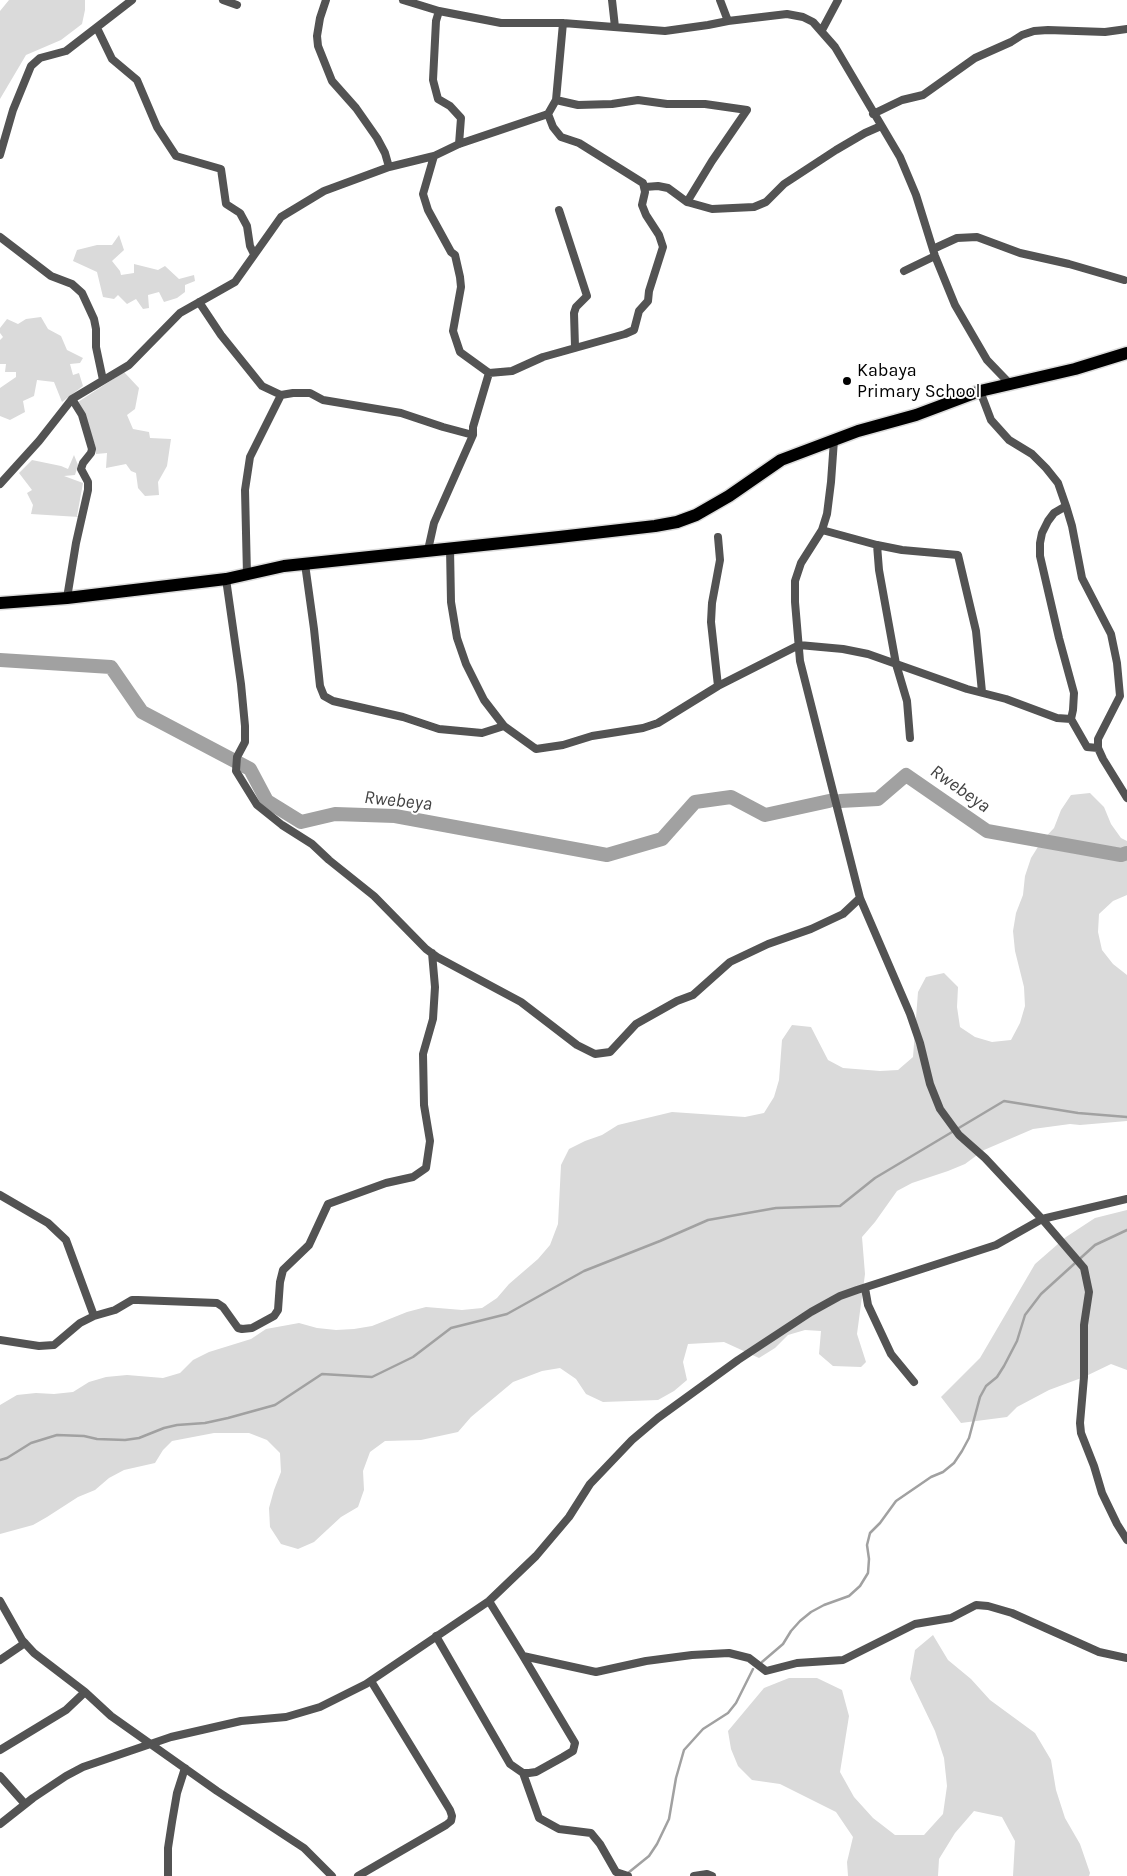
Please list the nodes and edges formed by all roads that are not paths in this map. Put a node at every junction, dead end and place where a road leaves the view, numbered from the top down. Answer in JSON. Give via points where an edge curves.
{"nodes":[{"id":1,"x":132,"y":0,"type":"edge"},
{"id":2,"x":223,"y":0,"type":"edge"},
{"id":3,"x":326,"y":0,"type":"edge"},
{"id":4,"x":403,"y":0,"type":"edge"},
{"id":5,"x":612,"y":0,"type":"edge"},
{"id":6,"x":720,"y":0,"type":"edge"},
{"id":7,"x":838,"y":0,"type":"edge"},
{"id":8,"x":237,"y":5,"type":"dead end"},
{"id":9,"x":439,"y":11,"type":"junction"},
{"id":10,"x":728,"y":21,"type":"junction"},
{"id":11,"x":563,"y":23,"type":"junction"},
{"id":12,"x":615,"y":27,"type":"junction"},
{"id":13,"x":97,"y":28,"type":"junction"},
{"id":14,"x":1127,"y":29,"type":"edge"},
{"id":15,"x":822,"y":30,"type":"junction"},
{"id":16,"x":556,"y":100,"type":"junction"},
{"id":17,"x":548,"y":114,"type":"junction"},
{"id":18,"x":873,"y":114,"type":"junction"},
{"id":19,"x":881,"y":126,"type":"junction"},
{"id":20,"x":459,"y":144,"type":"junction"},
{"id":21,"x":0,"y":155,"type":"edge"},
{"id":22,"x":434,"y":156,"type":"junction"},
{"id":23,"x":389,"y":167,"type":"junction"},
{"id":24,"x":645,"y":187,"type":"junction"},
{"id":25,"x":687,"y":202,"type":"junction"},
{"id":26,"x":559,"y":210,"type":"dead end"},
{"id":27,"x":0,"y":237,"type":"edge"},
{"id":28,"x":934,"y":252,"type":"junction"},
{"id":29,"x":254,"y":254,"type":"junction"},
{"id":30,"x":904,"y":270,"type":"dead end"},
{"id":31,"x":1124,"y":280,"type":"dead end"},
{"id":32,"x":199,"y":302,"type":"junction"},
{"id":33,"x":575,"y":347,"type":"junction"},
{"id":34,"x":1127,"y":353,"type":"edge"},
{"id":35,"x":489,"y":373,"type":"junction"},
{"id":36,"x":102,"y":380,"type":"junction"},
{"id":37,"x":1011,"y":385,"type":"junction"},
{"id":38,"x":980,"y":391,"type":"junction"},
{"id":39,"x":281,"y":395,"type":"junction"},
{"id":40,"x":72,"y":399,"type":"junction"},
{"id":41,"x":473,"y":435,"type":"junction"},
{"id":42,"x":834,"y":440,"type":"junction"},
{"id":43,"x":0,"y":484,"type":"edge"},
{"id":44,"x":1066,"y":506,"type":"junction"},
{"id":45,"x":822,"y":530,"type":"junction"},
{"id":46,"x":718,"y":537,"type":"dead end"},
{"id":47,"x":877,"y":545,"type":"junction"},
{"id":48,"x":450,"y":548,"type":"junction"},
{"id":49,"x":428,"y":550,"type":"junction"},
{"id":50,"x":305,"y":564,"type":"junction"},
{"id":51,"x":247,"y":575,"type":"junction"},
{"id":52,"x":226,"y":579,"type":"junction"},
{"id":53,"x":67,"y":598,"type":"junction"},
{"id":54,"x":0,"y":603,"type":"edge"},
{"id":55,"x":799,"y":645,"type":"junction"},
{"id":56,"x":896,"y":664,"type":"junction"},
{"id":57,"x":718,"y":686,"type":"junction"},
{"id":58,"x":982,"y":692,"type":"junction"},
{"id":59,"x":1071,"y":718,"type":"junction"},
{"id":60,"x":504,"y":726,"type":"junction"},
{"id":61,"x":910,"y":738,"type":"dead end"},
{"id":62,"x":1098,"y":748,"type":"junction"},
{"id":63,"x":1127,"y":798,"type":"edge"},
{"id":64,"x":860,"y":898,"type":"junction"},
{"id":65,"x":432,"y":953,"type":"junction"},
{"id":66,"x":0,"y":1195,"type":"edge"},
{"id":67,"x":1127,"y":1200,"type":"edge"},
{"id":68,"x":1042,"y":1219,"type":"junction"},
{"id":69,"x":865,"y":1288,"type":"junction"},
{"id":70,"x":94,"y":1316,"type":"junction"},
{"id":71,"x":0,"y":1340,"type":"edge"},
{"id":72,"x":914,"y":1382,"type":"dead end"},
{"id":73,"x":1127,"y":1540,"type":"edge"},
{"id":74,"x":0,"y":1601,"type":"edge"},
{"id":75,"x":489,"y":1601,"type":"junction"},
{"id":76,"x":436,"y":1636,"type":"junction"},
{"id":77,"x":25,"y":1643,"type":"junction"},
{"id":78,"x":523,"y":1656,"type":"junction"},
{"id":79,"x":1127,"y":1658,"type":"edge"},
{"id":80,"x":0,"y":1660,"type":"edge"},
{"id":81,"x":371,"y":1681,"type":"junction"},
{"id":82,"x":85,"y":1692,"type":"junction"},
{"id":83,"x":152,"y":1744,"type":"junction"},
{"id":84,"x":0,"y":1750,"type":"edge"},
{"id":85,"x":185,"y":1768,"type":"junction"},
{"id":86,"x":523,"y":1773,"type":"junction"},
{"id":87,"x":0,"y":1776,"type":"edge"},
{"id":88,"x":25,"y":1804,"type":"junction"},
{"id":89,"x":0,"y":1824,"type":"edge"},
{"id":90,"x":168,"y":1876,"type":"edge"},
{"id":91,"x":332,"y":1876,"type":"edge"},
{"id":92,"x":358,"y":1876,"type":"edge"},
{"id":93,"x":628,"y":1876,"type":"edge"},
{"id":94,"x":694,"y":1876,"type":"edge"},
{"id":95,"x":712,"y":1876,"type":"edge"}],
"edges":[{"from":1,"to":13,"type":"street"},
{"from":2,"to":8,"type":"street"},
{"from":3,"to":23,"type":"street","via":[[318,27],[318,46],[332,81],[377,138]]},
{"from":4,"to":9,"type":"street"},
{"from":5,"to":12,"type":"street"},
{"from":6,"to":10,"type":"street"},
{"from":7,"to":15,"type":"street"},
{"from":9,"to":11,"type":"street","via":[[500,23]]},
{"from":9,"to":20,"type":"street","via":[[433,80],[438,99],[461,118]]},
{"from":10,"to":12,"type":"street","via":[[665,31]]},
{"from":10,"to":15,"type":"street","via":[[787,14],[803,17]]},
{"from":11,"to":12,"type":"street"},
{"from":11,"to":16,"type":"street"},
{"from":13,"to":21,"type":"street","via":[[66,51],[40,58],[32,66],[13,110]]},
{"from":13,"to":29,"type":"street","via":[[112,59],[136,80],[157,127],[176,156],[221,169],[226,204],[240,213]]},
{"from":14,"to":18,"type":"street","via":[[1041,31],[1022,35],[975,58],[923,95],[902,100]]},
{"from":15,"to":18,"type":"street"},
{"from":16,"to":17,"type":"street"},
{"from":16,"to":25,"type":"street","via":[[578,105],[638,100],[747,110]]},
{"from":17,"to":20,"type":"street"},
{"from":17,"to":24,"type":"street","via":[[561,138],[579,143]]},
{"from":18,"to":19,"type":"street"},
{"from":19,"to":25,"type":"street","via":[[784,184],[766,202],[729,209],[712,209]]},
{"from":19,"to":28,"type":"street","via":[[900,157],[916,195]]},
{"from":20,"to":22,"type":"street"},
{"from":22,"to":23,"type":"street"},
{"from":22,"to":35,"type":"street","via":[[423,194],[428,210],[455,255],[460,277],[454,331],[460,352]]},
{"from":23,"to":29,"type":"street","via":[[324,191],[281,217]]},
{"from":24,"to":25,"type":"street","via":[[668,188]]},
{"from":24,"to":33,"type":"street","via":[[642,205],[663,247],[648,301],[639,311],[634,330]]},
{"from":26,"to":33,"type":"street","via":[[587,296],[574,313]]},
{"from":27,"to":36,"type":"street","via":[[51,276],[72,284],[82,293],[94,318]]},
{"from":28,"to":30,"type":"street"},
{"from":28,"to":31,"type":"street","via":[[957,238],[977,237],[1020,253]]},
{"from":28,"to":37,"type":"street","via":[[954,305],[987,360]]},
{"from":29,"to":32,"type":"street","via":[[234,282]]},
{"from":32,"to":36,"type":"street","via":[[180,313],[129,365]]},
{"from":32,"to":39,"type":"street","via":[[262,386]]},
{"from":33,"to":35,"type":"street","via":[[512,371]]},
{"from":34,"to":37,"type":"main road"},
{"from":35,"to":41,"type":"street"},
{"from":36,"to":40,"type":"street"},
{"from":37,"to":38,"type":"main road"},
{"from":38,"to":42,"type":"main road"},
{"from":38,"to":44,"type":"street","via":[[991,420],[1009,440],[1032,454],[1046,468],[1058,483]]},
{"from":39,"to":41,"type":"street","via":[[310,393],[323,400],[401,413]]},
{"from":39,"to":51,"type":"street","via":[[250,458],[245,490]]},
{"from":40,"to":43,"type":"street"},
{"from":40,"to":53,"type":"street","via":[[82,415],[92,449],[83,463],[88,490]]},
{"from":41,"to":49,"type":"street","via":[[434,523]]},
{"from":42,"to":45,"type":"street","via":[[832,482]]},
{"from":42,"to":48,"type":"main road","via":[[781,460],[729,496],[677,522]]},
{"from":44,"to":59,"type":"street","via":[[1048,521],[1042,532],[1040,550],[1073,688]]},
{"from":44,"to":62,"type":"street","via":[[1082,578],[1111,634],[1117,663],[1120,696],[1098,739]]},
{"from":45,"to":47,"type":"street"},
{"from":45,"to":55,"type":"street","via":[[804,558],[795,581]]},
{"from":46,"to":57,"type":"street","via":[[720,560],[712,622]]},
{"from":47,"to":56,"type":"street"},
{"from":47,"to":58,"type":"street","via":[[958,555],[976,631]]},
{"from":48,"to":49,"type":"main road"},
{"from":48,"to":60,"type":"street","via":[[451,602],[457,638],[484,700]]},
{"from":49,"to":50,"type":"main road"},
{"from":50,"to":51,"type":"main road"},
{"from":50,"to":60,"type":"street","via":[[320,686],[324,696],[439,729],[482,733]]},
{"from":51,"to":52,"type":"main road"},
{"from":52,"to":53,"type":"main road"},
{"from":52,"to":65,"type":"street","via":[[245,726],[245,742],[237,757],[236,771],[257,805],[312,844],[374,896]]},
{"from":53,"to":54,"type":"main road"},
{"from":55,"to":56,"type":"street","via":[[852,650]]},
{"from":55,"to":57,"type":"street"},
{"from":55,"to":64,"type":"street","via":[[800,661]]},
{"from":56,"to":58,"type":"street"},
{"from":56,"to":61,"type":"street","via":[[907,701]]},
{"from":57,"to":60,"type":"street","via":[[658,723],[563,745],[536,749]]},
{"from":58,"to":59,"type":"street","via":[[1057,718]]},
{"from":59,"to":62,"type":"street","via":[[1087,747]]},
{"from":62,"to":63,"type":"street"},
{"from":64,"to":65,"type":"street","via":[[844,914],[730,962],[693,995],[636,1024],[610,1052],[595,1054],[577,1046],[521,1002]]},
{"from":64,"to":68,"type":"street","via":[[910,1014],[940,1109],[959,1135]]},
{"from":65,"to":70,"type":"street","via":[[433,1019],[423,1054],[424,1105],[430,1141],[426,1168],[413,1177],[328,1204],[309,1245],[283,1270],[276,1313],[252,1328],[238,1328],[223,1307],[210,1302],[132,1300],[115,1310]]},
{"from":66,"to":70,"type":"street","via":[[48,1223],[66,1240]]},
{"from":67,"to":68,"type":"street"},
{"from":68,"to":69,"type":"street","via":[[986,1249]]},
{"from":68,"to":73,"type":"street","via":[[1084,1268],[1089,1292],[1084,1325],[1080,1424],[1102,1493]]},
{"from":69,"to":72,"type":"street","via":[[868,1305],[891,1354]]},
{"from":69,"to":75,"type":"street","via":[[840,1296],[811,1312],[658,1418],[590,1484],[569,1517],[536,1556]]},
{"from":70,"to":71,"type":"street","via":[[80,1323],[54,1345]]},
{"from":74,"to":77,"type":"street"},
{"from":75,"to":76,"type":"street"},
{"from":75,"to":78,"type":"street"},
{"from":76,"to":81,"type":"street"},
{"from":76,"to":86,"type":"street","via":[[510,1764]]},
{"from":77,"to":80,"type":"street"},
{"from":77,"to":82,"type":"street"},
{"from":78,"to":79,"type":"street","via":[[596,1672],[646,1661],[729,1653],[749,1658],[766,1671],[797,1663],[843,1660],[915,1624],[951,1618],[976,1605],[1012,1613],[1099,1652]]},
{"from":78,"to":86,"type":"street","via":[[575,1747],[536,1772]]},
{"from":81,"to":83,"type":"street","via":[[326,1705],[286,1717],[241,1721]]},
{"from":81,"to":92,"type":"street","via":[[452,1816],[446,1825]]},
{"from":82,"to":83,"type":"street","via":[[111,1716]]},
{"from":82,"to":84,"type":"street","via":[[66,1710]]},
{"from":83,"to":85,"type":"street"},
{"from":83,"to":88,"type":"street","via":[[83,1767]]},
{"from":85,"to":90,"type":"street","via":[[172,1822]]},
{"from":85,"to":91,"type":"street","via":[[304,1848]]},
{"from":86,"to":93,"type":"street","via":[[539,1818],[559,1829],[590,1833],[616,1872]]},
{"from":87,"to":88,"type":"street"},
{"from":88,"to":89,"type":"street"},
{"from":94,"to":95,"type":"street"}]}
